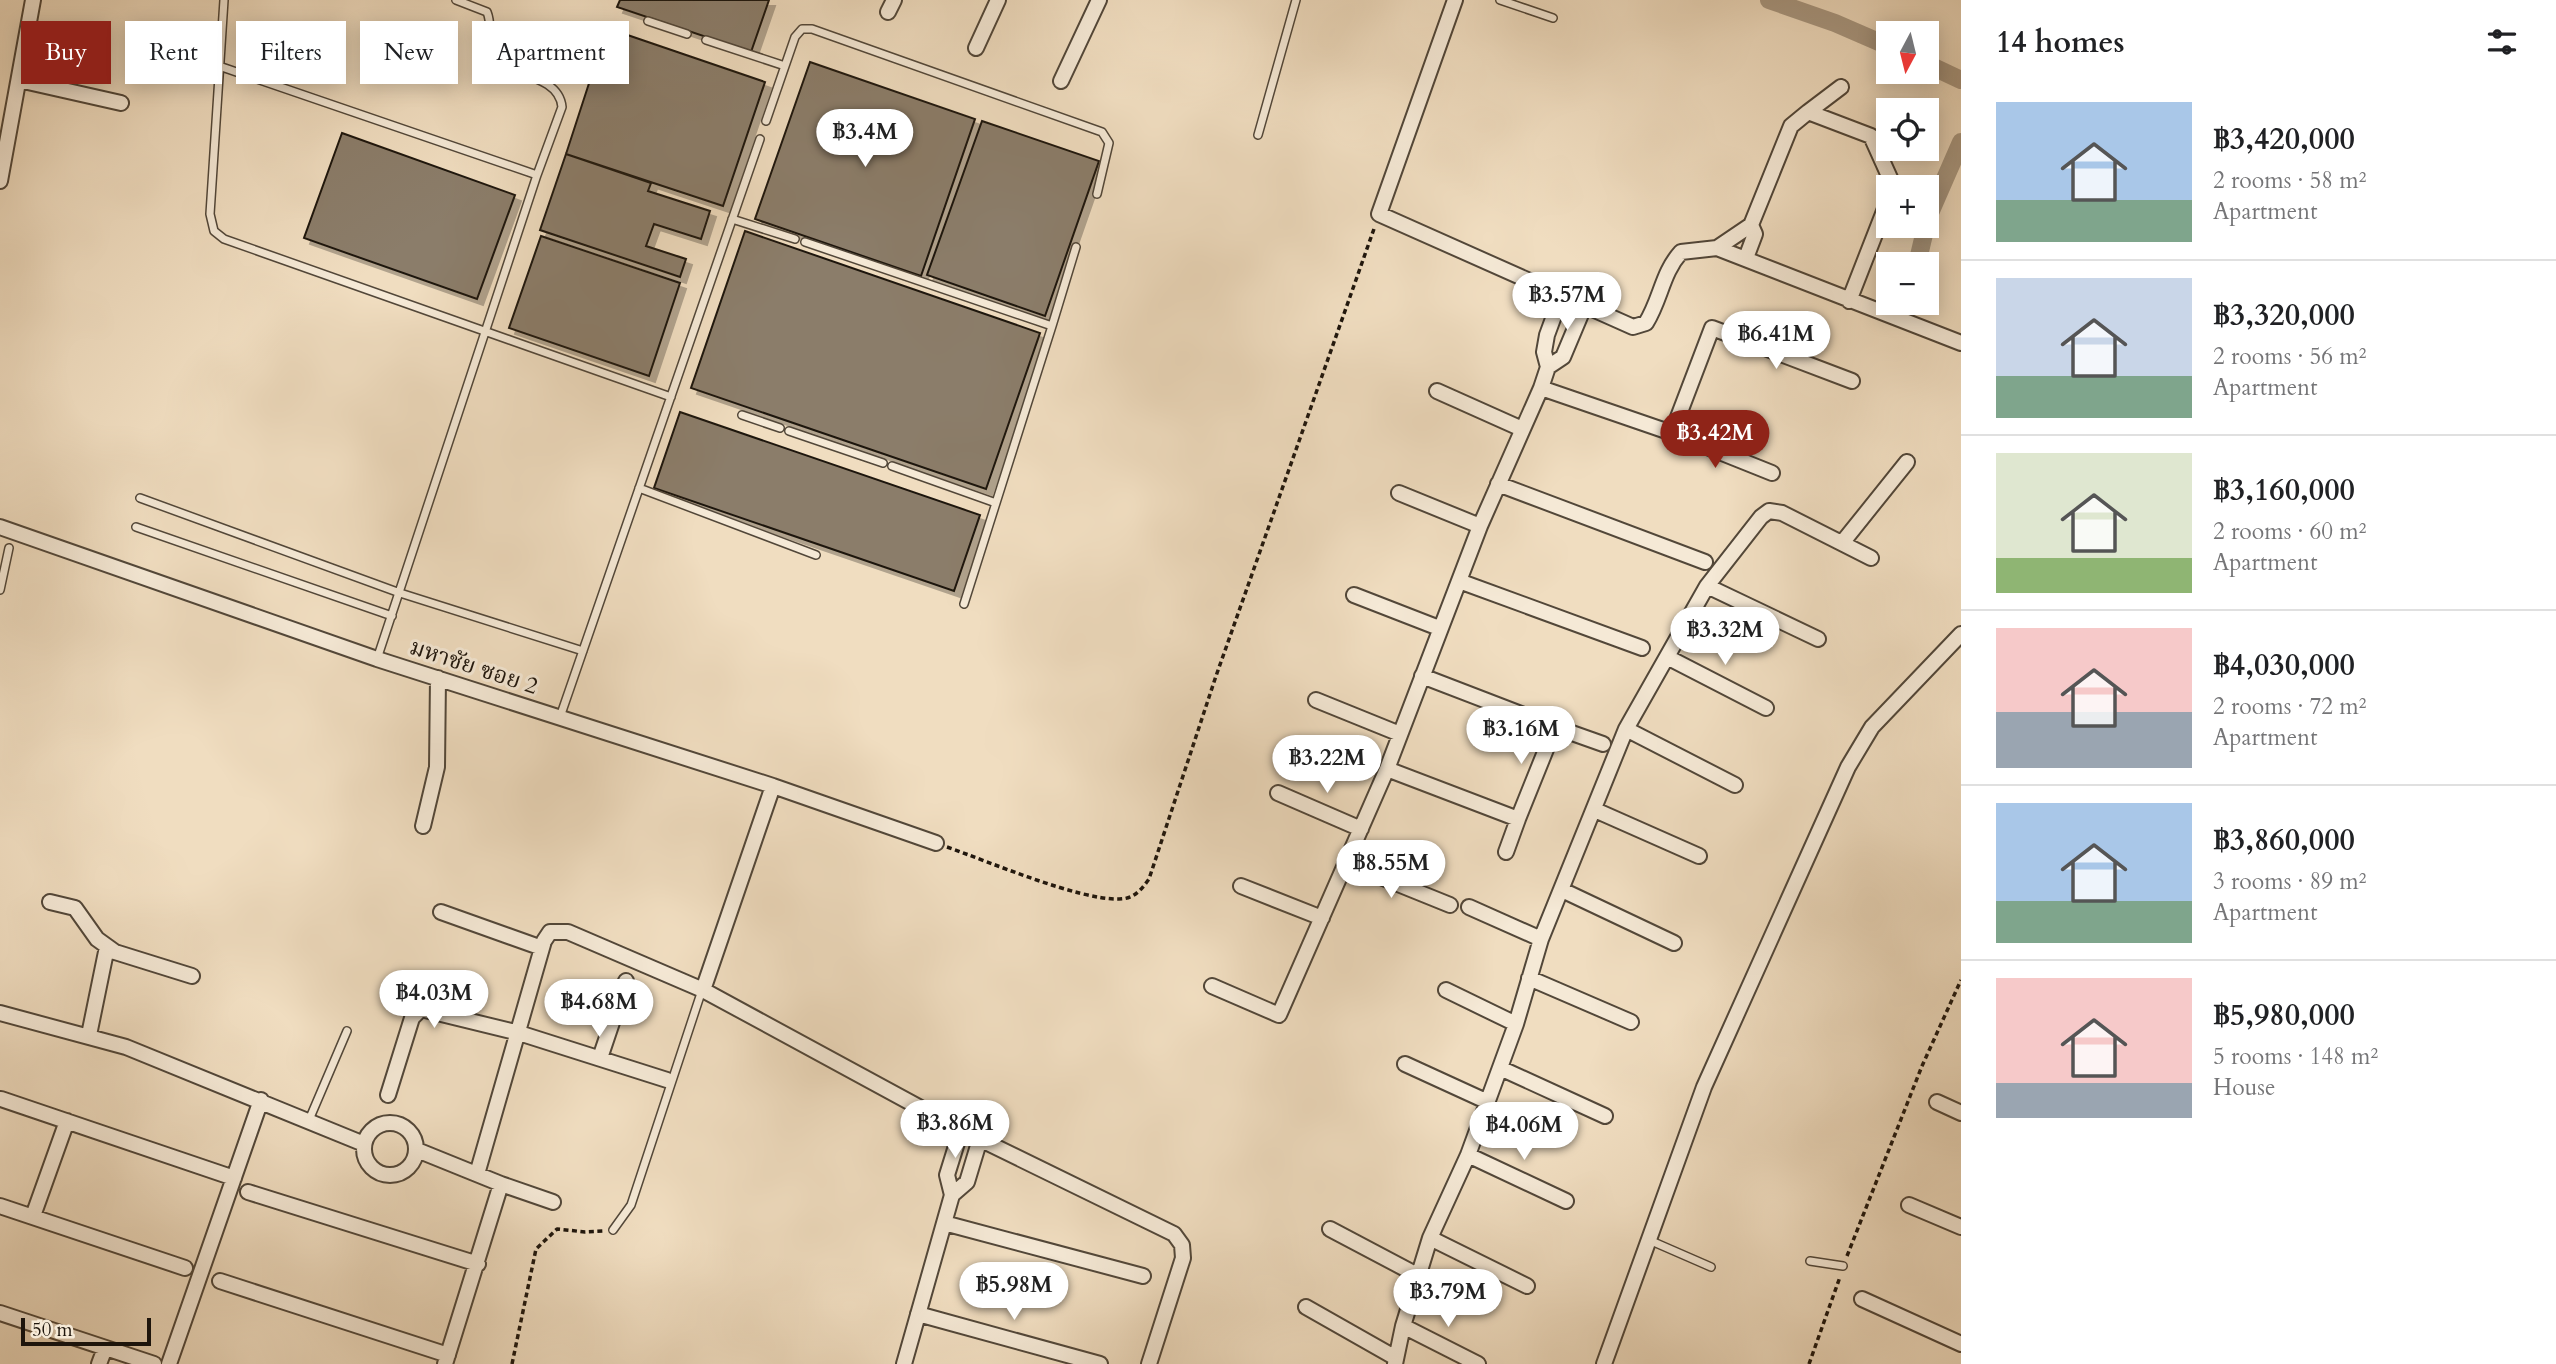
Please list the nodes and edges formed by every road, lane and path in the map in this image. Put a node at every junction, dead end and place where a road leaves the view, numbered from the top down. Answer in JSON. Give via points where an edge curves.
{"nodes":[{"id":1,"x":33,"y":0,"type":"edge"},
{"id":2,"x":224,"y":0,"type":"edge"},
{"id":3,"x":457,"y":0,"type":"edge"},
{"id":4,"x":998,"y":0,"type":"edge"},
{"id":5,"x":1099,"y":0,"type":"edge"},
{"id":6,"x":1296,"y":0,"type":"edge"},
{"id":7,"x":1455,"y":0,"type":"edge"},
{"id":8,"x":1500,"y":0,"type":"edge"},
{"id":9,"x":1553,"y":18,"type":"dead end"},
{"id":10,"x":648,"y":21,"type":"dead end"},
{"id":11,"x":222,"y":26,"type":"edge"},
{"id":12,"x":687,"y":34,"type":"dead end"},
{"id":13,"x":706,"y":40,"type":"dead end"},
{"id":14,"x":976,"y":48,"type":"dead end"},
{"id":15,"x":785,"y":66,"type":"junction"},
{"id":16,"x":222,"y":67,"type":"edge"},
{"id":17,"x":19,"y":80,"type":"junction"},
{"id":18,"x":1061,"y":81,"type":"dead end"},
{"id":19,"x":218,"y":84,"type":"edge"},
{"id":20,"x":1841,"y":87,"type":"dead end"},
{"id":21,"x":121,"y":103,"type":"dead end"},
{"id":22,"x":1808,"y":112,"type":"junction"},
{"id":23,"x":766,"y":121,"type":"dead end"},
{"id":24,"x":1258,"y":135,"type":"dead end"},
{"id":25,"x":760,"y":139,"type":"dead end"},
{"id":26,"x":537,"y":175,"type":"junction"},
{"id":27,"x":1889,"y":175,"type":"edge"},
{"id":28,"x":0,"y":181,"type":"edge"},
{"id":29,"x":1097,"y":194,"type":"dead end"},
{"id":30,"x":1379,"y":214,"type":"junction"},
{"id":31,"x":732,"y":219,"type":"junction"},
{"id":32,"x":1751,"y":225,"type":"junction"},
{"id":33,"x":1876,"y":232,"type":"edge"},
{"id":34,"x":796,"y":239,"type":"dead end"},
{"id":35,"x":806,"y":242,"type":"dead end"},
{"id":36,"x":1076,"y":247,"type":"dead end"},
{"id":37,"x":1717,"y":248,"type":"junction"},
{"id":38,"x":1746,"y":258,"type":"junction"},
{"id":39,"x":1561,"y":297,"type":"junction"},
{"id":40,"x":1849,"y":301,"type":"junction"},
{"id":41,"x":1584,"y":307,"type":"junction"},
{"id":42,"x":1052,"y":326,"type":"junction"},
{"id":43,"x":485,"y":332,"type":"junction"},
{"id":44,"x":1961,"y":343,"type":"edge"},
{"id":45,"x":1548,"y":367,"type":"junction"},
{"id":46,"x":1852,"y":381,"type":"dead end"},
{"id":47,"x":1541,"y":388,"type":"junction"},
{"id":48,"x":1437,"y":391,"type":"dead end"},
{"id":49,"x":671,"y":397,"type":"junction"},
{"id":50,"x":742,"y":415,"type":"dead end"},
{"id":51,"x":780,"y":428,"type":"dead end"},
{"id":52,"x":1522,"y":429,"type":"junction"},
{"id":53,"x":789,"y":431,"type":"dead end"},
{"id":54,"x":1672,"y":433,"type":"junction"},
{"id":55,"x":1907,"y":462,"type":"dead end"},
{"id":56,"x":883,"y":463,"type":"dead end"},
{"id":57,"x":892,"y":466,"type":"dead end"},
{"id":58,"x":1772,"y":473,"type":"dead end"},
{"id":59,"x":1498,"y":484,"type":"junction"},
{"id":60,"x":639,"y":488,"type":"junction"},
{"id":61,"x":1399,"y":493,"type":"dead end"},
{"id":62,"x":140,"y":498,"type":"dead end"},
{"id":63,"x":996,"y":503,"type":"junction"},
{"id":64,"x":1480,"y":526,"type":"junction"},
{"id":65,"x":0,"y":527,"type":"edge"},
{"id":66,"x":136,"y":527,"type":"dead end"},
{"id":67,"x":1842,"y":542,"type":"junction"},
{"id":68,"x":9,"y":548,"type":"dead end"},
{"id":69,"x":816,"y":555,"type":"dead end"},
{"id":70,"x":1871,"y":558,"type":"dead end"},
{"id":71,"x":1705,"y":562,"type":"dead end"},
{"id":72,"x":1459,"y":581,"type":"junction"},
{"id":73,"x":1707,"y":586,"type":"junction"},
{"id":74,"x":0,"y":590,"type":"edge"},
{"id":75,"x":400,"y":593,"type":"junction"},
{"id":76,"x":1354,"y":595,"type":"dead end"},
{"id":77,"x":964,"y":604,"type":"dead end"},
{"id":78,"x":392,"y":616,"type":"junction"},
{"id":79,"x":1439,"y":628,"type":"junction"},
{"id":80,"x":1961,"y":634,"type":"edge"},
{"id":81,"x":1818,"y":639,"type":"dead end"},
{"id":82,"x":1642,"y":648,"type":"dead end"},
{"id":83,"x":583,"y":651,"type":"junction"},
{"id":84,"x":1667,"y":657,"type":"junction"},
{"id":85,"x":377,"y":659,"type":"junction"},
{"id":86,"x":1422,"y":676,"type":"junction"},
{"id":87,"x":438,"y":678,"type":"junction"},
{"id":88,"x":1316,"y":700,"type":"dead end"},
{"id":89,"x":1766,"y":708,"type":"dead end"},
{"id":90,"x":559,"y":717,"type":"junction"},
{"id":91,"x":1555,"y":727,"type":"junction"},
{"id":92,"x":1626,"y":729,"type":"junction"},
{"id":93,"x":1400,"y":734,"type":"junction"},
{"id":94,"x":1603,"y":744,"type":"dead end"},
{"id":95,"x":1387,"y":769,"type":"junction"},
{"id":96,"x":1735,"y":785,"type":"dead end"},
{"id":97,"x":773,"y":786,"type":"junction"},
{"id":98,"x":1278,"y":793,"type":"dead end"},
{"id":99,"x":1595,"y":810,"type":"junction"},
{"id":100,"x":1518,"y":819,"type":"junction"},
{"id":101,"x":423,"y":826,"type":"dead end"},
{"id":102,"x":1361,"y":829,"type":"junction"},
{"id":103,"x":936,"y":843,"type":"joint"},
{"id":104,"x":1506,"y":852,"type":"dead end"},
{"id":105,"x":1699,"y":856,"type":"dead end"},
{"id":106,"x":1346,"y":863,"type":"junction"},
{"id":107,"x":1241,"y":886,"type":"dead end"},
{"id":108,"x":1562,"y":890,"type":"junction"},
{"id":109,"x":50,"y":902,"type":"dead end"},
{"id":110,"x":1450,"y":905,"type":"dead end"},
{"id":111,"x":1469,"y":908,"type":"dead end"},
{"id":112,"x":442,"y":912,"type":"dead end"},
{"id":113,"x":1322,"y":918,"type":"junction"},
{"id":114,"x":1541,"y":939,"type":"junction"},
{"id":115,"x":1674,"y":943,"type":"dead end"},
{"id":116,"x":107,"y":947,"type":"junction"},
{"id":117,"x":542,"y":948,"type":"junction"},
{"id":118,"x":192,"y":976,"type":"dead end"},
{"id":119,"x":1529,"y":978,"type":"junction"},
{"id":120,"x":1961,"y":980,"type":"edge"},
{"id":121,"x":626,"y":981,"type":"dead end"},
{"id":122,"x":1212,"y":986,"type":"dead end"},
{"id":123,"x":703,"y":990,"type":"junction"},
{"id":124,"x":1446,"y":990,"type":"dead end"},
{"id":125,"x":0,"y":1013,"type":"edge"},
{"id":126,"x":1631,"y":1022,"type":"dead end"},
{"id":127,"x":1516,"y":1024,"type":"junction"},
{"id":128,"x":347,"y":1031,"type":"dead end"},
{"id":129,"x":519,"y":1033,"type":"junction"},
{"id":130,"x":89,"y":1035,"type":"junction"},
{"id":131,"x":600,"y":1058,"type":"junction"},
{"id":132,"x":1405,"y":1064,"type":"dead end"},
{"id":133,"x":1500,"y":1068,"type":"junction"},
{"id":134,"x":667,"y":1080,"type":"dead end"},
{"id":135,"x":388,"y":1095,"type":"dead end"},
{"id":136,"x":1,"y":1099,"type":"edge"},
{"id":137,"x":261,"y":1100,"type":"junction"},
{"id":138,"x":1488,"y":1102,"type":"junction"},
{"id":139,"x":1937,"y":1102,"type":"dead end"},
{"id":140,"x":1961,"y":1112,"type":"edge"},
{"id":141,"x":1605,"y":1116,"type":"dead end"},
{"id":142,"x":309,"y":1120,"type":"junction"},
{"id":143,"x":68,"y":1121,"type":"junction"},
{"id":144,"x":961,"y":1130,"type":"junction"},
{"id":145,"x":980,"y":1139,"type":"junction"},
{"id":146,"x":364,"y":1144,"type":"junction"},
{"id":147,"x":416,"y":1150,"type":"junction"},
{"id":148,"x":1468,"y":1155,"type":"junction"},
{"id":149,"x":477,"y":1174,"type":"junction"},
{"id":150,"x":234,"y":1178,"type":"junction"},
{"id":151,"x":501,"y":1184,"type":"junction"},
{"id":152,"x":248,"y":1192,"type":"dead end"},
{"id":153,"x":952,"y":1195,"type":"junction"},
{"id":154,"x":1566,"y":1201,"type":"dead end"},
{"id":155,"x":553,"y":1202,"type":"dead end"},
{"id":156,"x":1909,"y":1205,"type":"dead end"},
{"id":157,"x":0,"y":1206,"type":"edge"},
{"id":158,"x":33,"y":1216,"type":"junction"},
{"id":159,"x":944,"y":1223,"type":"junction"},
{"id":160,"x":1961,"y":1227,"type":"edge"},
{"id":161,"x":1330,"y":1229,"type":"dead end"},
{"id":162,"x":613,"y":1230,"type":"joint"},
{"id":163,"x":1430,"y":1238,"type":"junction"},
{"id":164,"x":1649,"y":1240,"type":"junction"},
{"id":165,"x":1810,"y":1261,"type":"dead end"},
{"id":166,"x":478,"y":1264,"type":"junction"},
{"id":167,"x":1843,"y":1266,"type":"junction"},
{"id":168,"x":1711,"y":1267,"type":"dead end"},
{"id":169,"x":185,"y":1268,"type":"dead end"},
{"id":170,"x":1417,"y":1275,"type":"junction"},
{"id":171,"x":1143,"y":1276,"type":"dead end"},
{"id":172,"x":220,"y":1282,"type":"dead end"},
{"id":173,"x":1528,"y":1286,"type":"dead end"},
{"id":174,"x":1862,"y":1299,"type":"dead end"},
{"id":175,"x":1306,"y":1307,"type":"dead end"},
{"id":176,"x":0,"y":1313,"type":"edge"},
{"id":177,"x":918,"y":1314,"type":"junction"},
{"id":178,"x":1403,"y":1326,"type":"junction"},
{"id":179,"x":1961,"y":1343,"type":"edge"},
{"id":180,"x":105,"y":1348,"type":"junction"},
{"id":181,"x":446,"y":1359,"type":"edge"},
{"id":182,"x":1395,"y":1361,"type":"edge"},
{"id":183,"x":99,"y":1364,"type":"edge"},
{"id":184,"x":155,"y":1364,"type":"edge"},
{"id":185,"x":169,"y":1364,"type":"edge"},
{"id":186,"x":513,"y":1364,"type":"edge"},
{"id":187,"x":904,"y":1364,"type":"edge"},
{"id":188,"x":1100,"y":1364,"type":"edge"},
{"id":189,"x":1149,"y":1364,"type":"edge"},
{"id":190,"x":1478,"y":1364,"type":"edge"},
{"id":191,"x":1604,"y":1364,"type":"edge"},
{"id":192,"x":1809,"y":1364,"type":"edge"}],
"edges":[{"from":1,"to":17,"type":"street"},
{"from":2,"to":11,"type":"lane"},
{"from":3,"to":26,"type":"lane","via":[[487,12],[492,23],[488,50],[493,61],[552,86],[561,96],[562,107]]},
{"from":4,"to":14,"type":"street"},
{"from":5,"to":18,"type":"street"},
{"from":6,"to":24,"type":"lane"},
{"from":7,"to":30,"type":"street"},
{"from":8,"to":9,"type":"lane"},
{"from":10,"to":12,"type":"lane"},
{"from":13,"to":15,"type":"lane"},
{"from":15,"to":23,"type":"lane"},
{"from":15,"to":29,"type":"lane","via":[[795,37],[802,29],[812,29],[1102,132],[1109,143]]},
{"from":16,"to":26,"type":"lane"},
{"from":17,"to":21,"type":"street"},
{"from":17,"to":28,"type":"street"},
{"from":19,"to":43,"type":"lane","via":[[210,214],[214,231],[224,239]]},
{"from":20,"to":22,"type":"street"},
{"from":22,"to":27,"type":"street","via":[[1871,136]]},
{"from":22,"to":32,"type":"street","via":[[1791,126]]},
{"from":25,"to":31,"type":"lane"},
{"from":26,"to":43,"type":"lane"},
{"from":30,"to":39,"type":"street"},
{"from":30,"to":103,"type":"path","via":[[1149,879],[1138,894],[1121,899],[1088,895]]},
{"from":31,"to":34,"type":"lane"},
{"from":31,"to":49,"type":"lane"},
{"from":32,"to":37,"type":"street"},
{"from":32,"to":38,"type":"street","via":[[1755,234]]},
{"from":33,"to":40,"type":"street"},
{"from":35,"to":42,"type":"lane"},
{"from":36,"to":42,"type":"lane"},
{"from":37,"to":38,"type":"street"},
{"from":37,"to":41,"type":"street","via":[[1681,252],[1668,267],[1646,323],[1633,327]]},
{"from":38,"to":40,"type":"street"},
{"from":39,"to":41,"type":"street"},
{"from":39,"to":45,"type":"street","via":[[1547,335],[1544,352]]},
{"from":40,"to":44,"type":"street"},
{"from":41,"to":45,"type":"street","via":[[1563,357]]},
{"from":42,"to":63,"type":"lane"},
{"from":43,"to":49,"type":"lane"},
{"from":43,"to":75,"type":"lane"},
{"from":45,"to":47,"type":"street"},
{"from":46,"to":54,"type":"street","via":[[1712,328]]},
{"from":47,"to":52,"type":"street"},
{"from":47,"to":54,"type":"street"},
{"from":48,"to":52,"type":"street"},
{"from":49,"to":60,"type":"lane"},
{"from":50,"to":51,"type":"lane"},
{"from":52,"to":59,"type":"street"},
{"from":53,"to":56,"type":"lane"},
{"from":54,"to":58,"type":"street"},
{"from":55,"to":67,"type":"street"},
{"from":57,"to":63,"type":"lane"},
{"from":59,"to":64,"type":"street"},
{"from":59,"to":71,"type":"street"},
{"from":60,"to":69,"type":"lane"},
{"from":60,"to":83,"type":"lane"},
{"from":61,"to":64,"type":"street"},
{"from":62,"to":75,"type":"lane"},
{"from":63,"to":77,"type":"lane"},
{"from":64,"to":72,"type":"street"},
{"from":65,"to":85,"type":"street","name":"มหาชัย ซอย 2"},
{"from":66,"to":78,"type":"lane"},
{"from":67,"to":70,"type":"street"},
{"from":67,"to":73,"type":"street","via":[[1769,511]]},
{"from":68,"to":74,"type":"lane"},
{"from":72,"to":79,"type":"street"},
{"from":72,"to":82,"type":"street"},
{"from":73,"to":81,"type":"street"},
{"from":73,"to":84,"type":"street"},
{"from":75,"to":78,"type":"lane"},
{"from":75,"to":83,"type":"lane"},
{"from":76,"to":79,"type":"street"},
{"from":78,"to":85,"type":"lane"},
{"from":79,"to":86,"type":"street"},
{"from":80,"to":164,"type":"street","via":[[1872,727],[1848,766],[1704,1087]]},
{"from":83,"to":90,"type":"lane"},
{"from":84,"to":89,"type":"street"},
{"from":84,"to":92,"type":"street"},
{"from":85,"to":87,"type":"street","name":"มหาชัย ซอย 2"},
{"from":86,"to":91,"type":"street"},
{"from":86,"to":93,"type":"street"},
{"from":87,"to":90,"type":"street","name":"มหาชัย ซอย 2"},
{"from":87,"to":101,"type":"street","via":[[437,767]]},
{"from":88,"to":93,"type":"street"},
{"from":90,"to":97,"type":"street","name":"มหาชัย ซอย 2"},
{"from":91,"to":94,"type":"street"},
{"from":91,"to":100,"type":"street"},
{"from":92,"to":96,"type":"street"},
{"from":92,"to":99,"type":"street"},
{"from":93,"to":95,"type":"street"},
{"from":95,"to":100,"type":"street"},
{"from":95,"to":102,"type":"street"},
{"from":97,"to":103,"type":"street","name":"มหาชัย ซอย 2"},
{"from":97,"to":123,"type":"street"},
{"from":98,"to":102,"type":"street"},
{"from":99,"to":105,"type":"street"},
{"from":99,"to":108,"type":"street"},
{"from":100,"to":104,"type":"street"},
{"from":102,"to":106,"type":"street"},
{"from":106,"to":110,"type":"street"},
{"from":106,"to":113,"type":"street"},
{"from":107,"to":113,"type":"street"},
{"from":108,"to":114,"type":"street"},
{"from":108,"to":115,"type":"street"},
{"from":109,"to":116,"type":"street","via":[[75,908]]},
{"from":111,"to":114,"type":"street"},
{"from":112,"to":117,"type":"street"},
{"from":113,"to":122,"type":"street","via":[[1279,1015]]},
{"from":114,"to":119,"type":"street"},
{"from":116,"to":118,"type":"street"},
{"from":116,"to":130,"type":"street"},
{"from":117,"to":123,"type":"street","via":[[550,932],[568,932]]},
{"from":117,"to":129,"type":"street"},
{"from":119,"to":126,"type":"street"},
{"from":119,"to":127,"type":"street"},
{"from":120,"to":167,"type":"path"},
{"from":121,"to":131,"type":"street"},
{"from":123,"to":144,"type":"street"},
{"from":123,"to":162,"type":"lane","via":[[631,1205]]},
{"from":124,"to":127,"type":"street"},
{"from":125,"to":130,"type":"street"},
{"from":127,"to":133,"type":"street"},
{"from":128,"to":142,"type":"lane"},
{"from":129,"to":131,"type":"street"},
{"from":129,"to":135,"type":"street","via":[[421,1009],[412,1018]]},
{"from":129,"to":149,"type":"street"},
{"from":130,"to":137,"type":"street"},
{"from":131,"to":134,"type":"street"},
{"from":132,"to":138,"type":"street"},
{"from":133,"to":138,"type":"street"},
{"from":133,"to":141,"type":"street"},
{"from":136,"to":143,"type":"street"},
{"from":137,"to":142,"type":"street"},
{"from":137,"to":150,"type":"street"},
{"from":138,"to":148,"type":"street"},
{"from":139,"to":140,"type":"street"},
{"from":142,"to":146,"type":"street"},
{"from":143,"to":150,"type":"street"},
{"from":143,"to":158,"type":"street"},
{"from":144,"to":145,"type":"street"},
{"from":144,"to":153,"type":"street","via":[[947,1175]]},
{"from":145,"to":153,"type":"street","via":[[967,1182]]},
{"from":145,"to":189,"type":"street","via":[[1174,1234],[1182,1245],[1183,1258]]},
{"from":146,"to":147,"type":"street","via":[[372,1130],[388,1123],[411,1133]]},
{"from":146,"to":147,"type":"street","via":[[367,1163],[382,1175],[410,1168]]},
{"from":147,"to":149,"type":"street"},
{"from":148,"to":154,"type":"street"},
{"from":148,"to":163,"type":"street"},
{"from":149,"to":151,"type":"street"},
{"from":150,"to":185,"type":"street"},
{"from":151,"to":155,"type":"street"},
{"from":151,"to":166,"type":"street"},
{"from":152,"to":166,"type":"street"},
{"from":153,"to":159,"type":"street"},
{"from":156,"to":160,"type":"street"},
{"from":157,"to":158,"type":"street"},
{"from":158,"to":169,"type":"street"},
{"from":159,"to":171,"type":"street"},
{"from":159,"to":177,"type":"street"},
{"from":161,"to":170,"type":"street"},
{"from":162,"to":186,"type":"path","via":[[557,1229],[536,1249]]},
{"from":163,"to":170,"type":"street"},
{"from":163,"to":173,"type":"street"},
{"from":164,"to":168,"type":"lane"},
{"from":164,"to":191,"type":"street"},
{"from":165,"to":167,"type":"lane"},
{"from":166,"to":181,"type":"street"},
{"from":167,"to":192,"type":"path"},
{"from":170,"to":178,"type":"street"},
{"from":172,"to":181,"type":"street"},
{"from":174,"to":179,"type":"street"},
{"from":175,"to":182,"type":"street"},
{"from":176,"to":180,"type":"street"},
{"from":177,"to":187,"type":"street"},
{"from":177,"to":188,"type":"street"},
{"from":178,"to":182,"type":"street"},
{"from":178,"to":190,"type":"street"},
{"from":180,"to":183,"type":"street"},
{"from":180,"to":184,"type":"street"}]}
